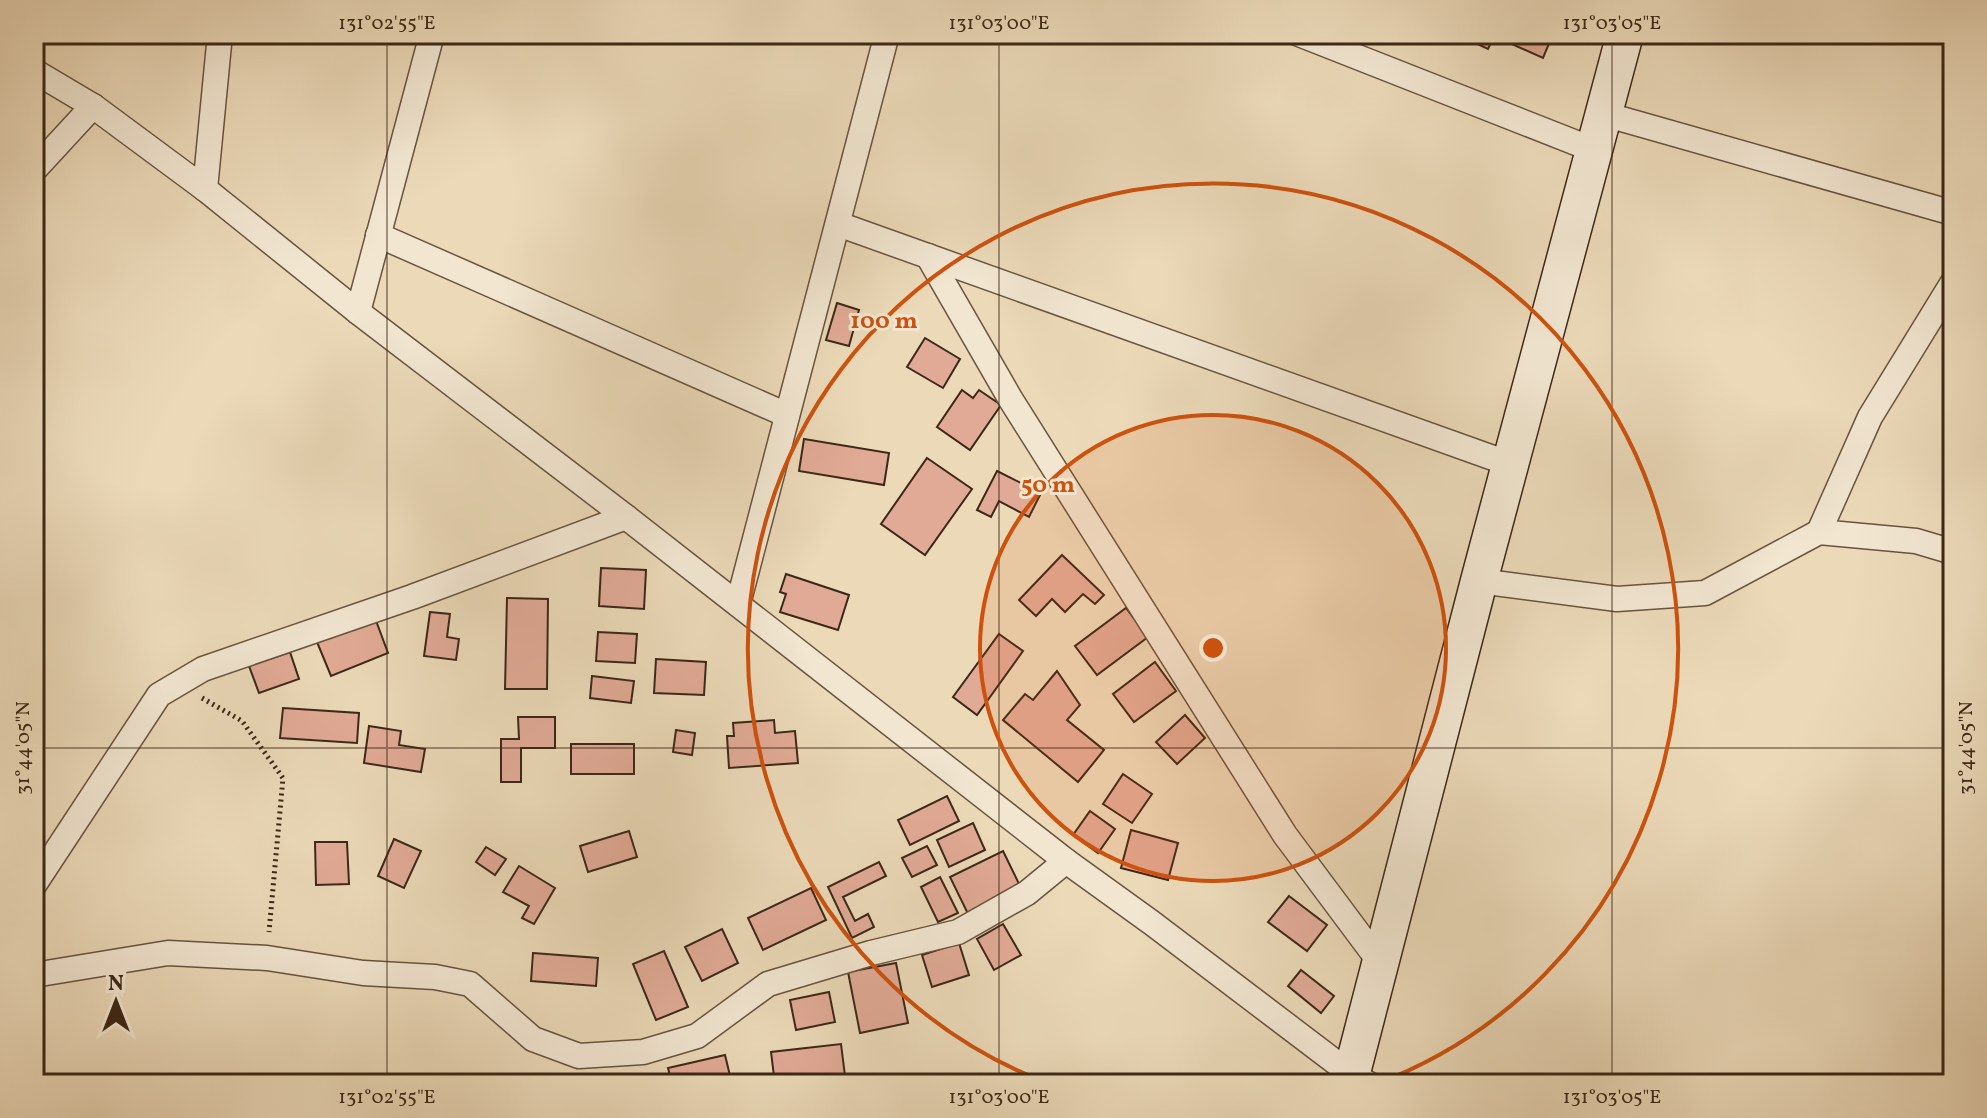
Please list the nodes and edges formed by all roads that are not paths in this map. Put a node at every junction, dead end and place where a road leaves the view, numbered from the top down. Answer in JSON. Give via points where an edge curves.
{"nodes":[{"id":1,"x":220,"y":34,"type":"edge"},
{"id":2,"x":432,"y":34,"type":"edge"},
{"id":3,"x":887,"y":34,"type":"edge"},
{"id":4,"x":1299,"y":34,"type":"edge"},
{"id":5,"x":1625,"y":34,"type":"edge"},
{"id":6,"x":1353,"y":44,"type":"edge"},
{"id":7,"x":34,"y":71,"type":"edge"},
{"id":8,"x":93,"y":106,"type":"junction"},
{"id":9,"x":1604,"y":114,"type":"junction"},
{"id":10,"x":1594,"y":150,"type":"junction"},
{"id":11,"x":34,"y":170,"type":"edge"},
{"id":12,"x":205,"y":189,"type":"junction"},
{"id":13,"x":1953,"y":213,"type":"edge"},
{"id":14,"x":838,"y":224,"type":"junction"},
{"id":15,"x":378,"y":235,"type":"junction"},
{"id":16,"x":928,"y":256,"type":"junction"},
{"id":17,"x":1953,"y":282,"type":"edge"},
{"id":18,"x":358,"y":312,"type":"junction"},
{"id":19,"x":787,"y":415,"type":"junction"},
{"id":20,"x":1510,"y":464,"type":"junction"},
{"id":21,"x":626,"y":517,"type":"junction"},
{"id":22,"x":1819,"y":532,"type":"junction"},
{"id":23,"x":1953,"y":552,"type":"edge"},
{"id":24,"x":1479,"y":581,"type":"junction"},
{"id":25,"x":738,"y":604,"type":"junction"},
{"id":26,"x":1066,"y":861,"type":"junction"},
{"id":27,"x":34,"y":885,"type":"edge"},
{"id":28,"x":1379,"y":961,"type":"junction"},
{"id":29,"x":34,"y":975,"type":"edge"},
{"id":30,"x":1356,"y":1081,"type":"edge"}],
"edges":[{"from":1,"to":12,"type":"street"},
{"from":2,"to":15,"type":"street"},
{"from":3,"to":14,"type":"street"},
{"from":4,"to":6,"type":"street"},
{"from":5,"to":9,"type":"street"},
{"from":6,"to":10,"type":"street"},
{"from":7,"to":8,"type":"street"},
{"from":8,"to":11,"type":"street"},
{"from":8,"to":12,"type":"street"},
{"from":9,"to":10,"type":"street"},
{"from":9,"to":13,"type":"street"},
{"from":10,"to":20,"type":"street"},
{"from":12,"to":18,"type":"street"},
{"from":14,"to":16,"type":"street"},
{"from":14,"to":19,"type":"street"},
{"from":15,"to":18,"type":"street"},
{"from":15,"to":19,"type":"street"},
{"from":16,"to":20,"type":"street"},
{"from":16,"to":28,"type":"street","via":[[1011,400],[1285,835]]},
{"from":17,"to":22,"type":"street","via":[[1870,417]]},
{"from":18,"to":21,"type":"street"},
{"from":19,"to":25,"type":"street"},
{"from":20,"to":24,"type":"street"},
{"from":21,"to":25,"type":"street"},
{"from":21,"to":27,"type":"street","via":[[203,669],[159,695]]},
{"from":22,"to":23,"type":"street","via":[[1916,541]]},
{"from":22,"to":24,"type":"street","via":[[1705,593],[1617,599]]},
{"from":24,"to":28,"type":"street"},
{"from":25,"to":26,"type":"street"},
{"from":26,"to":29,"type":"street","via":[[1027,893],[958,932],[768,984],[697,1036],[643,1052],[579,1056],[533,1039],[470,984],[435,977],[168,953]]},
{"from":26,"to":30,"type":"street"},
{"from":28,"to":30,"type":"street"}]}
